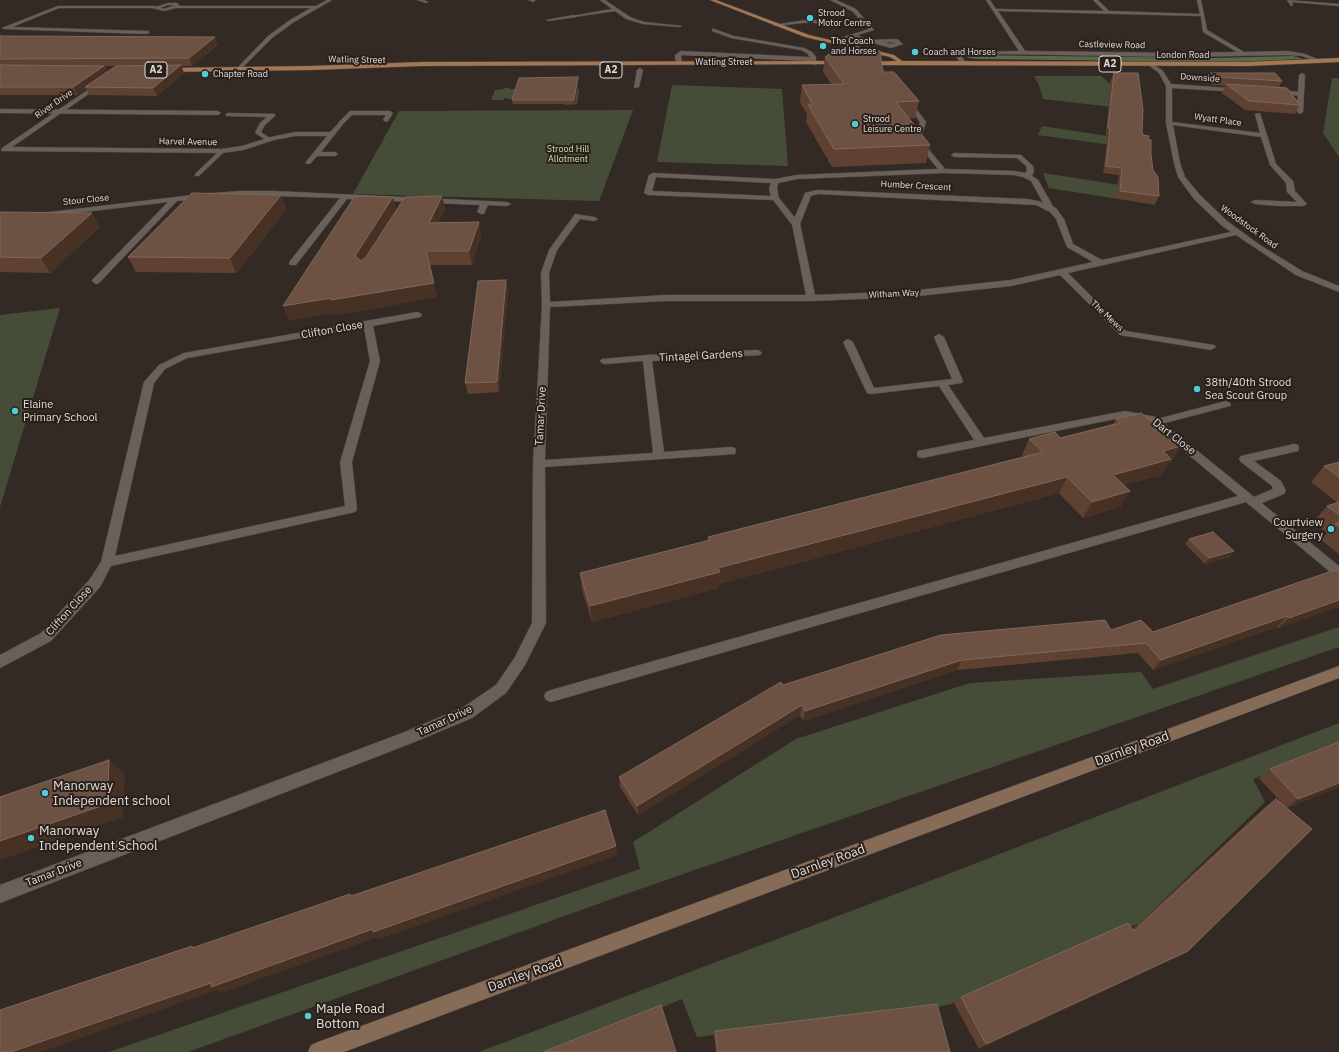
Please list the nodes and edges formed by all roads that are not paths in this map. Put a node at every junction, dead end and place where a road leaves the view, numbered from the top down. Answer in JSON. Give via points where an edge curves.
{"nodes":[{"id":1,"x":90,"y":0,"type":"edge"},
{"id":2,"x":182,"y":0,"type":"edge"},
{"id":3,"x":330,"y":0,"type":"edge"},
{"id":4,"x":419,"y":0,"type":"edge"},
{"id":5,"x":602,"y":0,"type":"edge"},
{"id":6,"x":712,"y":0,"type":"edge"},
{"id":7,"x":832,"y":0,"type":"edge"},
{"id":8,"x":849,"y":0,"type":"edge"},
{"id":9,"x":988,"y":0,"type":"edge"},
{"id":10,"x":1095,"y":0,"type":"edge"},
{"id":11,"x":1199,"y":0,"type":"edge"},
{"id":12,"x":426,"y":2,"type":"dead end"},
{"id":13,"x":838,"y":2,"type":"junction"},
{"id":14,"x":176,"y":5,"type":"junction"},
{"id":15,"x":1290,"y":5,"type":"dead end"},
{"id":16,"x":1339,"y":6,"type":"edge"},
{"id":17,"x":72,"y":7,"type":"junction"},
{"id":18,"x":317,"y":7,"type":"junction"},
{"id":19,"x":614,"y":10,"type":"junction"},
{"id":20,"x":995,"y":10,"type":"junction"},
{"id":21,"x":1108,"y":13,"type":"junction"},
{"id":22,"x":1203,"y":15,"type":"junction"},
{"id":23,"x":796,"y":16,"type":"dead end"},
{"id":24,"x":548,"y":20,"type":"dead end"},
{"id":25,"x":807,"y":20,"type":"junction"},
{"id":26,"x":775,"y":25,"type":"junction"},
{"id":27,"x":680,"y":26,"type":"dead end"},
{"id":28,"x":833,"y":27,"type":"dead end"},
{"id":29,"x":714,"y":30,"type":"dead end"},
{"id":30,"x":147,"y":32,"type":"dead end"},
{"id":31,"x":854,"y":36,"type":"junction"},
{"id":32,"x":833,"y":42,"type":"junction"},
{"id":33,"x":882,"y":42,"type":"dead end"},
{"id":34,"x":1023,"y":52,"type":"junction"},
{"id":35,"x":1244,"y":54,"type":"junction"},
{"id":36,"x":1339,"y":60,"type":"edge"},
{"id":37,"x":814,"y":62,"type":"junction"},
{"id":38,"x":1319,"y":62,"type":"junction"},
{"id":39,"x":548,"y":63,"type":"junction"},
{"id":40,"x":679,"y":63,"type":"junction"},
{"id":41,"x":847,"y":63,"type":"edge"},
{"id":42,"x":861,"y":63,"type":"edge"},
{"id":43,"x":902,"y":63,"type":"junction"},
{"id":44,"x":1048,"y":63,"type":"junction"},
{"id":45,"x":1150,"y":64,"type":"junction"},
{"id":46,"x":964,"y":66,"type":"junction"},
{"id":47,"x":311,"y":68,"type":"junction"},
{"id":48,"x":239,"y":69,"type":"junction"},
{"id":49,"x":162,"y":70,"type":"edge"},
{"id":50,"x":538,"y":70,"type":"dead end"},
{"id":51,"x":632,"y":70,"type":"dead end"},
{"id":52,"x":641,"y":70,"type":"junction"},
{"id":53,"x":801,"y":70,"type":"dead end"},
{"id":54,"x":947,"y":70,"type":"dead end"},
{"id":55,"x":1158,"y":70,"type":"junction"},
{"id":56,"x":1166,"y":70,"type":"dead end"},
{"id":57,"x":1205,"y":70,"type":"dead end"},
{"id":58,"x":1302,"y":75,"type":"dead end"},
{"id":59,"x":105,"y":80,"type":"edge"},
{"id":60,"x":1169,"y":86,"type":"junction"},
{"id":61,"x":636,"y":87,"type":"dead end"},
{"id":62,"x":1244,"y":90,"type":"edge"},
{"id":63,"x":1266,"y":92,"type":"edge"},
{"id":64,"x":903,"y":94,"type":"edge"},
{"id":65,"x":1301,"y":94,"type":"junction"},
{"id":66,"x":0,"y":111,"type":"edge"},
{"id":67,"x":58,"y":112,"type":"junction"},
{"id":68,"x":1300,"y":112,"type":"edge"},
{"id":69,"x":218,"y":113,"type":"dead end"},
{"id":70,"x":1258,"y":114,"type":"edge"},
{"id":71,"x":228,"y":115,"type":"dead end"},
{"id":72,"x":386,"y":120,"type":"dead end"},
{"id":73,"x":1170,"y":123,"type":"junction"},
{"id":74,"x":332,"y":134,"type":"junction"},
{"id":75,"x":1264,"y":135,"type":"junction"},
{"id":76,"x":268,"y":139,"type":"junction"},
{"id":77,"x":3,"y":149,"type":"edge"},
{"id":78,"x":222,"y":151,"type":"junction"},
{"id":79,"x":315,"y":154,"type":"junction"},
{"id":80,"x":335,"y":154,"type":"dead end"},
{"id":81,"x":954,"y":155,"type":"dead end"},
{"id":82,"x":308,"y":163,"type":"dead end"},
{"id":83,"x":943,"y":171,"type":"junction"},
{"id":84,"x":197,"y":175,"type":"dead end"},
{"id":85,"x":1028,"y":176,"type":"junction"},
{"id":86,"x":775,"y":181,"type":"junction"},
{"id":87,"x":345,"y":197,"type":"junction"},
{"id":88,"x":775,"y":198,"type":"junction"},
{"id":89,"x":174,"y":200,"type":"junction"},
{"id":90,"x":1255,"y":202,"type":"dead end"},
{"id":91,"x":485,"y":204,"type":"junction"},
{"id":92,"x":507,"y":204,"type":"dead end"},
{"id":93,"x":1050,"y":208,"type":"junction"},
{"id":94,"x":481,"y":212,"type":"dead end"},
{"id":95,"x":33,"y":216,"type":"edge"},
{"id":96,"x":594,"y":219,"type":"dead end"},
{"id":97,"x":796,"y":224,"type":"junction"},
{"id":98,"x":1236,"y":232,"type":"junction"},
{"id":99,"x":292,"y":262,"type":"dead end"},
{"id":100,"x":1100,"y":263,"type":"junction"},
{"id":101,"x":1062,"y":272,"type":"junction"},
{"id":102,"x":96,"y":281,"type":"dead end"},
{"id":103,"x":1339,"y":289,"type":"edge"},
{"id":104,"x":811,"y":298,"type":"junction"},
{"id":105,"x":546,"y":305,"type":"junction"},
{"id":106,"x":417,"y":315,"type":"dead end"},
{"id":107,"x":368,"y":324,"type":"junction"},
{"id":108,"x":939,"y":337,"type":"dead end"},
{"id":109,"x":848,"y":342,"type":"dead end"},
{"id":110,"x":1211,"y":346,"type":"dead end"},
{"id":111,"x":757,"y":353,"type":"dead end"},
{"id":112,"x":647,"y":358,"type":"junction"},
{"id":113,"x":605,"y":361,"type":"dead end"},
{"id":114,"x":942,"y":383,"type":"junction"},
{"id":115,"x":1226,"y":404,"type":"dead end"},
{"id":116,"x":1157,"y":422,"type":"junction"},
{"id":117,"x":981,"y":442,"type":"junction"},
{"id":118,"x":1294,"y":448,"type":"dead end"},
{"id":119,"x":731,"y":451,"type":"dead end"},
{"id":120,"x":922,"y":454,"type":"dead end"},
{"id":121,"x":659,"y":455,"type":"junction"},
{"id":122,"x":539,"y":464,"type":"junction"},
{"id":123,"x":1250,"y":500,"type":"junction"},
{"id":124,"x":107,"y":562,"type":"junction"},
{"id":125,"x":1339,"y":573,"type":"edge"},
{"id":126,"x":0,"y":662,"type":"edge"},
{"id":127,"x":1339,"y":672,"type":"edge"},
{"id":128,"x":551,"y":696,"type":"dead end"},
{"id":129,"x":0,"y":894,"type":"edge"},
{"id":130,"x":318,"y":1052,"type":"edge"}],
"edges":[{"from":1,"to":17,"type":"street"},
{"from":2,"to":14,"type":"street"},
{"from":3,"to":18,"type":"street"},
{"from":4,"to":12,"type":"street"},
{"from":5,"to":19,"type":"street"},
{"from":6,"to":26,"type":"main road"},
{"from":7,"to":13,"type":"street"},
{"from":8,"to":13,"type":"street"},
{"from":9,"to":20,"type":"street"},
{"from":10,"to":21,"type":"street"},
{"from":11,"to":22,"type":"street"},
{"from":13,"to":31,"type":"street","via":[[854,10],[872,30]]},
{"from":14,"to":17,"type":"street","via":[[164,10],[155,7]]},
{"from":14,"to":18,"type":"street"},
{"from":15,"to":16,"type":"street","via":[[1289,0]]},
{"from":17,"to":30,"type":"street","via":[[58,7],[4,28]]},
{"from":18,"to":48,"type":"street","via":[[270,37]]},
{"from":19,"to":24,"type":"street"},
{"from":19,"to":27,"type":"street","via":[[644,23]]},
{"from":20,"to":21,"type":"street"},
{"from":20,"to":34,"type":"street"},
{"from":21,"to":22,"type":"street"},
{"from":22,"to":35,"type":"street","via":[[1205,32]]},
{"from":23,"to":25,"type":"street"},
{"from":25,"to":26,"type":"street"},
{"from":25,"to":28,"type":"street"},
{"from":26,"to":32,"type":"main road"},
{"from":29,"to":37,"type":"street","via":[[733,37],[802,49],[810,53]]},
{"from":31,"to":32,"type":"street"},
{"from":31,"to":33,"type":"street"},
{"from":32,"to":43,"type":"main road","via":[[892,56]]},
{"from":34,"to":35,"type":"street","name":"Castleview Road"},
{"from":34,"to":46,"type":"street","name":"Castleview Road","via":[[964,54],[959,56]]},
{"from":35,"to":38,"type":"street","name":"Castleview Road","via":[[1295,54]]},
{"from":36,"to":38,"type":"main road","name":"London Road","number":"A2"},
{"from":37,"to":40,"type":"main road","name":"Watling Street","number":"A2"},
{"from":37,"to":40,"type":"street","name":"Watling Street","via":[[681,53],[678,55]]},
{"from":37,"to":41,"type":"main road","name":"Watling Street","number":"A2"},
{"from":38,"to":45,"type":"main road","name":"London Road","number":"A2"},
{"from":38,"to":57,"type":"main road","name":"London Road","number":"A2","via":[[1270,68]]},
{"from":39,"to":40,"type":"main road","name":"Watling Street","number":"A2"},
{"from":39,"to":47,"type":"main road","name":"Watling Street","number":"A2"},
{"from":39,"to":52,"type":"main road","name":"Watling Street","via":[[634,67]]},
{"from":40,"to":53,"type":"main road","name":"Watling Street","via":[[682,67],[778,67]]},
{"from":42,"to":43,"type":"main road","number":"A2"},
{"from":43,"to":46,"type":"main road","number":"A2","via":[[915,66]]},
{"from":44,"to":45,"type":"main road","name":"London Road","number":"A2"},
{"from":44,"to":46,"type":"main road","name":"London Road","number":"A2"},
{"from":44,"to":55,"type":"main road","name":"London Road"},
{"from":45,"to":55,"type":"street"},
{"from":46,"to":54,"type":"main road","name":"London Road","number":"A2"},
{"from":46,"to":55,"type":"main road","name":"London Road","number":"A2"},
{"from":47,"to":48,"type":"main road","number":"A2"},
{"from":47,"to":50,"type":"main road","name":"Watling Street","number":"A2"},
{"from":48,"to":49,"type":"main road","number":"A2"},
{"from":51,"to":52,"type":"main road","number":"A2"},
{"from":52,"to":61,"type":"street"},
{"from":55,"to":56,"type":"main road","name":"London Road","number":"A2"},
{"from":55,"to":60,"type":"street","via":[[1166,78]]},
{"from":58,"to":65,"type":"street"},
{"from":59,"to":67,"type":"street","name":"River Drive"},
{"from":60,"to":62,"type":"street","name":"Downside"},
{"from":60,"to":73,"type":"street","name":"Woodstock Road"},
{"from":63,"to":65,"type":"street"},
{"from":64,"to":83,"type":"street","via":[[923,122],[918,139]]},
{"from":65,"to":68,"type":"street"},
{"from":66,"to":67,"type":"street"},
{"from":67,"to":69,"type":"street"},
{"from":67,"to":77,"type":"street","name":"River Drive"},
{"from":70,"to":75,"type":"street","name":"Wyatt Place"},
{"from":71,"to":76,"type":"street","via":[[273,116],[262,124],[258,133]]},
{"from":72,"to":74,"type":"street","via":[[390,113],[350,113]]},
{"from":73,"to":75,"type":"street","name":"Wyatt Place"},
{"from":73,"to":98,"type":"street","name":"Woodstock Road","via":[[1177,163],[1184,180],[1204,205]]},
{"from":74,"to":76,"type":"street","name":"Harvel Avenue","via":[[295,134]]},
{"from":74,"to":79,"type":"street"},
{"from":75,"to":90,"type":"street","name":"Wyatt Place","via":[[1274,168],[1290,183],[1291,191],[1303,204]]},
{"from":76,"to":78,"type":"street","name":"Harvel Avenue","via":[[243,148]]},
{"from":77,"to":78,"type":"street","name":"Harvel Avenue"},
{"from":78,"to":84,"type":"street"},
{"from":79,"to":80,"type":"street"},
{"from":79,"to":82,"type":"street"},
{"from":81,"to":85,"type":"street","via":[[1019,156],[1030,166]]},
{"from":83,"to":85,"type":"street"},
{"from":83,"to":86,"type":"street","via":[[797,177]]},
{"from":85,"to":93,"type":"street","via":[[1035,181]]},
{"from":86,"to":88,"type":"street"},
{"from":86,"to":88,"type":"street","via":[[653,175],[648,192]]},
{"from":87,"to":89,"type":"street","name":"Stour Close","via":[[240,193]]},
{"from":87,"to":91,"type":"street","name":"Stour Close","via":[[406,203]]},
{"from":87,"to":99,"type":"street"},
{"from":88,"to":97,"type":"street"},
{"from":89,"to":95,"type":"street","name":"Stour Close"},
{"from":89,"to":102,"type":"street"},
{"from":91,"to":92,"type":"street","name":"Stour Close"},
{"from":91,"to":94,"type":"street"},
{"from":93,"to":97,"type":"street","name":"Humber Crescent","via":[[1027,201],[817,192],[808,195]]},
{"from":93,"to":100,"type":"street","via":[[1062,222],[1070,245]]},
{"from":96,"to":105,"type":"street","name":"Tamar Drive","via":[[578,216],[553,250],[545,273]]},
{"from":97,"to":104,"type":"street"},
{"from":98,"to":100,"type":"street","name":"Witham Way"},
{"from":98,"to":103,"type":"street","name":"Woodstock Road","via":[[1299,273]]},
{"from":100,"to":101,"type":"street","name":"Witham Way"},
{"from":101,"to":104,"type":"street","name":"Witham Way","via":[[1011,283],[909,294]]},
{"from":101,"to":110,"type":"street","name":"The Mews","via":[[1123,333]]},
{"from":104,"to":105,"type":"street","name":"Witham Way","via":[[666,298]]},
{"from":105,"to":122,"type":"street","name":"Tamar Drive"},
{"from":106,"to":107,"type":"street"},
{"from":107,"to":124,"type":"street","name":"Clifton Close","via":[[184,356],[162,367],[148,382]]},
{"from":107,"to":124,"type":"street","name":"Clifton Close","via":[[375,361],[346,462],[351,509]]},
{"from":108,"to":114,"type":"street","via":[[958,381]]},
{"from":109,"to":114,"type":"street","via":[[871,391]]},
{"from":111,"to":112,"type":"street","name":"Tintagel Gardens"},
{"from":112,"to":113,"type":"street"},
{"from":112,"to":121,"type":"street","name":"Tintagel Gardens"},
{"from":114,"to":117,"type":"street"},
{"from":115,"to":116,"type":"street"},
{"from":116,"to":117,"type":"street","name":"Dart Close","via":[[1152,418],[1125,414]]},
{"from":116,"to":123,"type":"street","name":"Dart Close"},
{"from":117,"to":120,"type":"street","name":"Dart Close"},
{"from":118,"to":123,"type":"street","via":[[1245,459],[1277,484],[1280,491]]},
{"from":119,"to":121,"type":"street"},
{"from":121,"to":122,"type":"street"},
{"from":122,"to":129,"type":"street","name":"Tamar Drive","via":[[539,623],[520,661],[501,689],[467,712],[407,738]]},
{"from":123,"to":125,"type":"street","name":"Dart Close"},
{"from":123,"to":128,"type":"street"},
{"from":124,"to":126,"type":"street","name":"Clifton Close","via":[[95,582],[46,637]]},
{"from":127,"to":130,"type":"street","name":"Darnley Road"}]}
